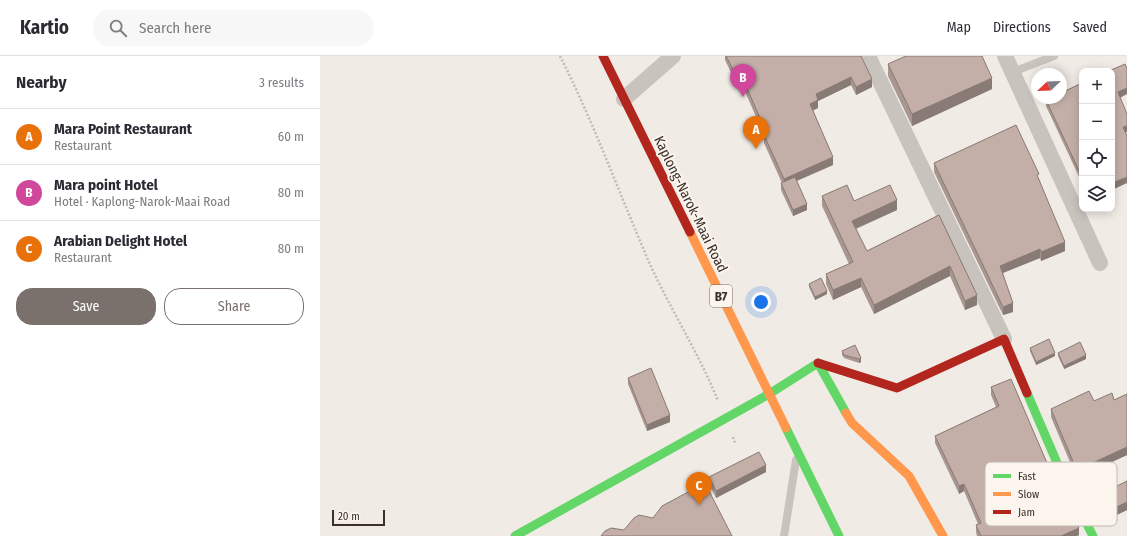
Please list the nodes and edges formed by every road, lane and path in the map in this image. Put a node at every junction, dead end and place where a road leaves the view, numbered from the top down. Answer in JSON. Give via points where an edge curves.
{"nodes":[{"id":1,"x":560,"y":56,"type":"edge"},
{"id":2,"x":603,"y":56,"type":"edge"},
{"id":3,"x":674,"y":56,"type":"edge"},
{"id":4,"x":868,"y":56,"type":"edge"},
{"id":5,"x":1005,"y":56,"type":"edge"},
{"id":6,"x":1054,"y":56,"type":"edge"},
{"id":7,"x":1013,"y":72,"type":"junction"},
{"id":8,"x":624,"y":99,"type":"junction"},
{"id":9,"x":1100,"y":263,"type":"dead end"},
{"id":10,"x":1004,"y":339,"type":"junction"},
{"id":11,"x":818,"y":363,"type":"junction"},
{"id":12,"x":769,"y":394,"type":"junction"},
{"id":13,"x":721,"y":407,"type":"dead end"},
{"id":14,"x":732,"y":436,"type":"dead end"},
{"id":15,"x":736,"y":443,"type":"dead end"},
{"id":16,"x":797,"y":451,"type":"junction"},
{"id":17,"x":1057,"y":462,"type":"edge"},
{"id":18,"x":1088,"y":526,"type":"edge"},
{"id":19,"x":515,"y":536,"type":"edge"},
{"id":20,"x":784,"y":536,"type":"edge"},
{"id":21,"x":839,"y":536,"type":"edge"},
{"id":22,"x":943,"y":536,"type":"edge"},
{"id":23,"x":1093,"y":536,"type":"edge"}],
"edges":[{"from":1,"to":13,"type":"path","via":[[583,102],[650,263],[709,378]]},
{"from":2,"to":8,"type":"main road","name":"Kaplong-Narok-Maai Road","number":"B7"},
{"from":3,"to":8,"type":"street"},
{"from":4,"to":10,"type":"street"},
{"from":5,"to":7,"type":"street"},
{"from":6,"to":7,"type":"lane"},
{"from":7,"to":9,"type":"street"},
{"from":8,"to":12,"type":"main road","name":"Kaplong-Narok-Maai Road","number":"B7"},
{"from":10,"to":11,"type":"main road","via":[[897,388]]},
{"from":10,"to":17,"type":"main road"},
{"from":11,"to":12,"type":"main road"},
{"from":11,"to":22,"type":"main road","via":[[852,423],[909,476]]},
{"from":12,"to":16,"type":"main road","name":"Kaplong-Narok-Maai Road","number":"B7"},
{"from":12,"to":19,"type":"main road"},
{"from":14,"to":15,"type":"path"},
{"from":16,"to":20,"type":"lane"},
{"from":16,"to":21,"type":"main road","name":"Kaplong-Narok-Maai Road","number":"B7"},
{"from":18,"to":23,"type":"main road"}]}
